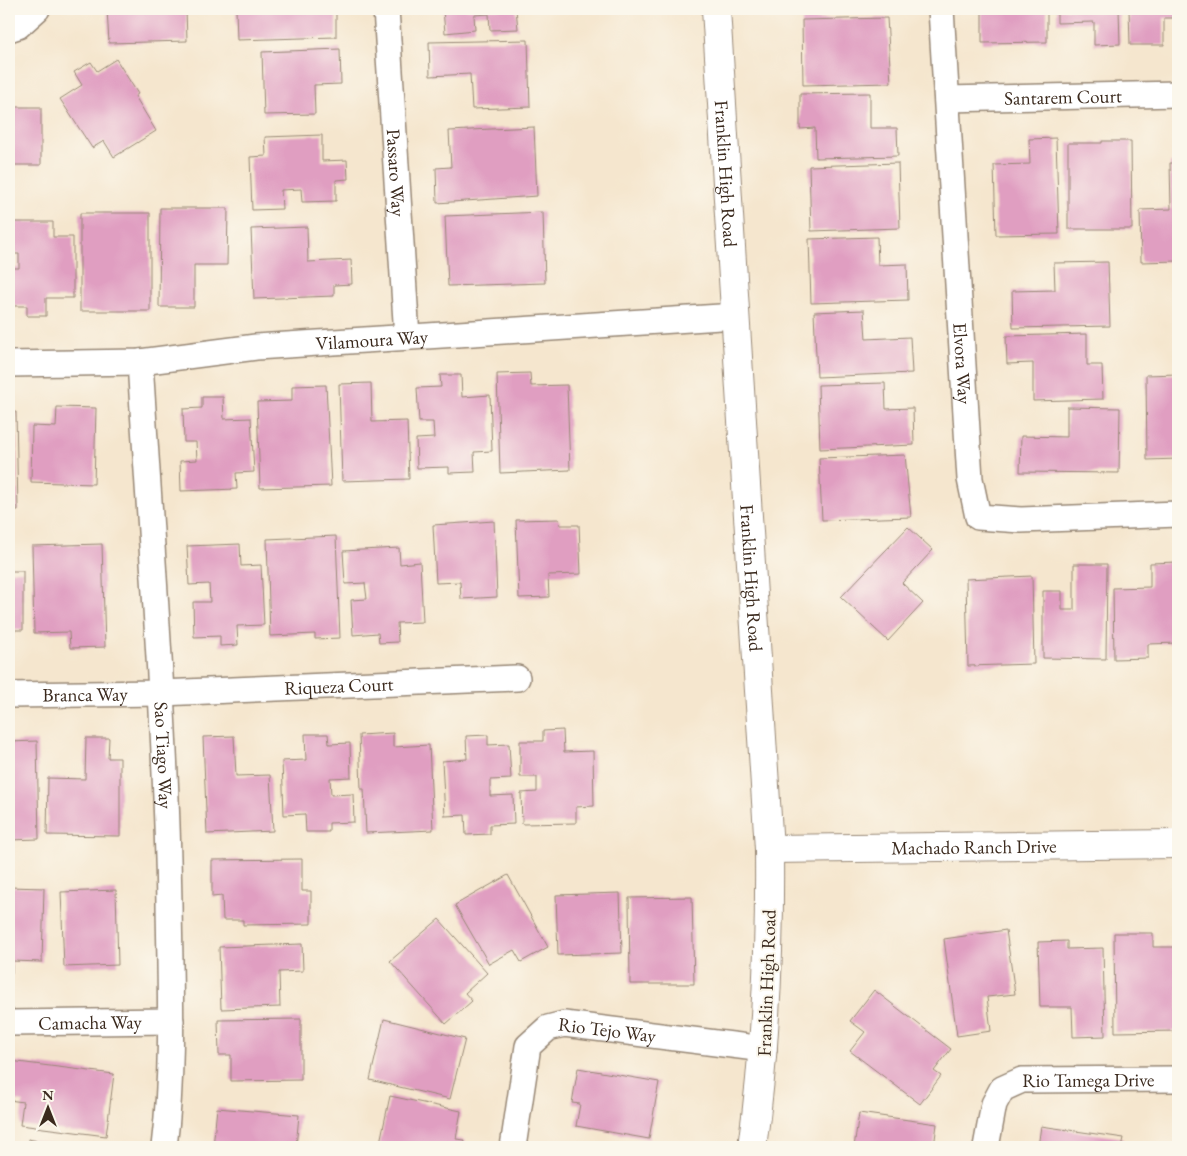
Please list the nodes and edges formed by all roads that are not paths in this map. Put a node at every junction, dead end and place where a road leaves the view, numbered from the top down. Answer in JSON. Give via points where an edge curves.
{"nodes":[{"id":1,"x":36,"y":9,"type":"edge"},
{"id":2,"x":386,"y":9,"type":"edge"},
{"id":3,"x":716,"y":9,"type":"edge"},
{"id":4,"x":941,"y":9,"type":"edge"},
{"id":5,"x":9,"y":29,"type":"edge"},
{"id":6,"x":1178,"y":94,"type":"edge"},
{"id":7,"x":947,"y":99,"type":"junction"},
{"id":8,"x":736,"y":316,"type":"junction"},
{"id":9,"x":407,"y":337,"type":"junction"},
{"id":10,"x":140,"y":362,"type":"junction"},
{"id":11,"x":9,"y":364,"type":"edge"},
{"id":12,"x":1178,"y":514,"type":"edge"},
{"id":13,"x":517,"y":678,"type":"dead end"},
{"id":14,"x":161,"y":693,"type":"junction"},
{"id":15,"x":9,"y":695,"type":"edge"},
{"id":16,"x":1178,"y":844,"type":"edge"},
{"id":17,"x":769,"y":849,"type":"junction"},
{"id":18,"x":171,"y":1021,"type":"junction"},
{"id":19,"x":9,"y":1024,"type":"edge"},
{"id":20,"x":764,"y":1050,"type":"junction"},
{"id":21,"x":1178,"y":1079,"type":"edge"},
{"id":22,"x":164,"y":1147,"type":"edge"},
{"id":23,"x":513,"y":1147,"type":"edge"},
{"id":24,"x":752,"y":1147,"type":"edge"},
{"id":25,"x":986,"y":1147,"type":"edge"}],
"edges":[{"from":1,"to":5,"type":"street","via":[[18,26]]},
{"from":2,"to":9,"type":"street","name":"Passaro Way"},
{"from":3,"to":8,"type":"street","name":"Franklin High Road"},
{"from":4,"to":7,"type":"street","name":"Elvora Way"},
{"from":6,"to":7,"type":"street","name":"Santarem Court"},
{"from":7,"to":12,"type":"street","name":"Elvora Way","via":[[970,479],[978,517],[1021,520]]},
{"from":8,"to":9,"type":"street","name":"Vilamoura Way"},
{"from":8,"to":17,"type":"street","name":"Franklin High Road"},
{"from":9,"to":10,"type":"street","name":"Vilamoura Way","via":[[256,347]]},
{"from":10,"to":11,"type":"street","name":"Vilamoura Way"},
{"from":10,"to":14,"type":"street","name":"Sao Tiago Way"},
{"from":13,"to":14,"type":"street","name":"Riqueza Court"},
{"from":14,"to":15,"type":"street","name":"Branca Way"},
{"from":14,"to":18,"type":"street","name":"Sao Tiago Way","via":[[167,794]]},
{"from":16,"to":17,"type":"street","name":"Machado Ranch Drive"},
{"from":17,"to":20,"type":"street","name":"Franklin High Road","via":[[770,929]]},
{"from":18,"to":19,"type":"street","name":"Camacha Way"},
{"from":18,"to":22,"type":"street","name":"Sao Tiago Way"},
{"from":20,"to":23,"type":"street","name":"Rio Tejo Way","via":[[564,1024],[548,1028],[528,1046]]},
{"from":20,"to":24,"type":"street","name":"Franklin High Road"},
{"from":21,"to":25,"type":"street","name":"Rio Tamega Drive","via":[[1022,1080],[1002,1089],[994,1104]]}]}
